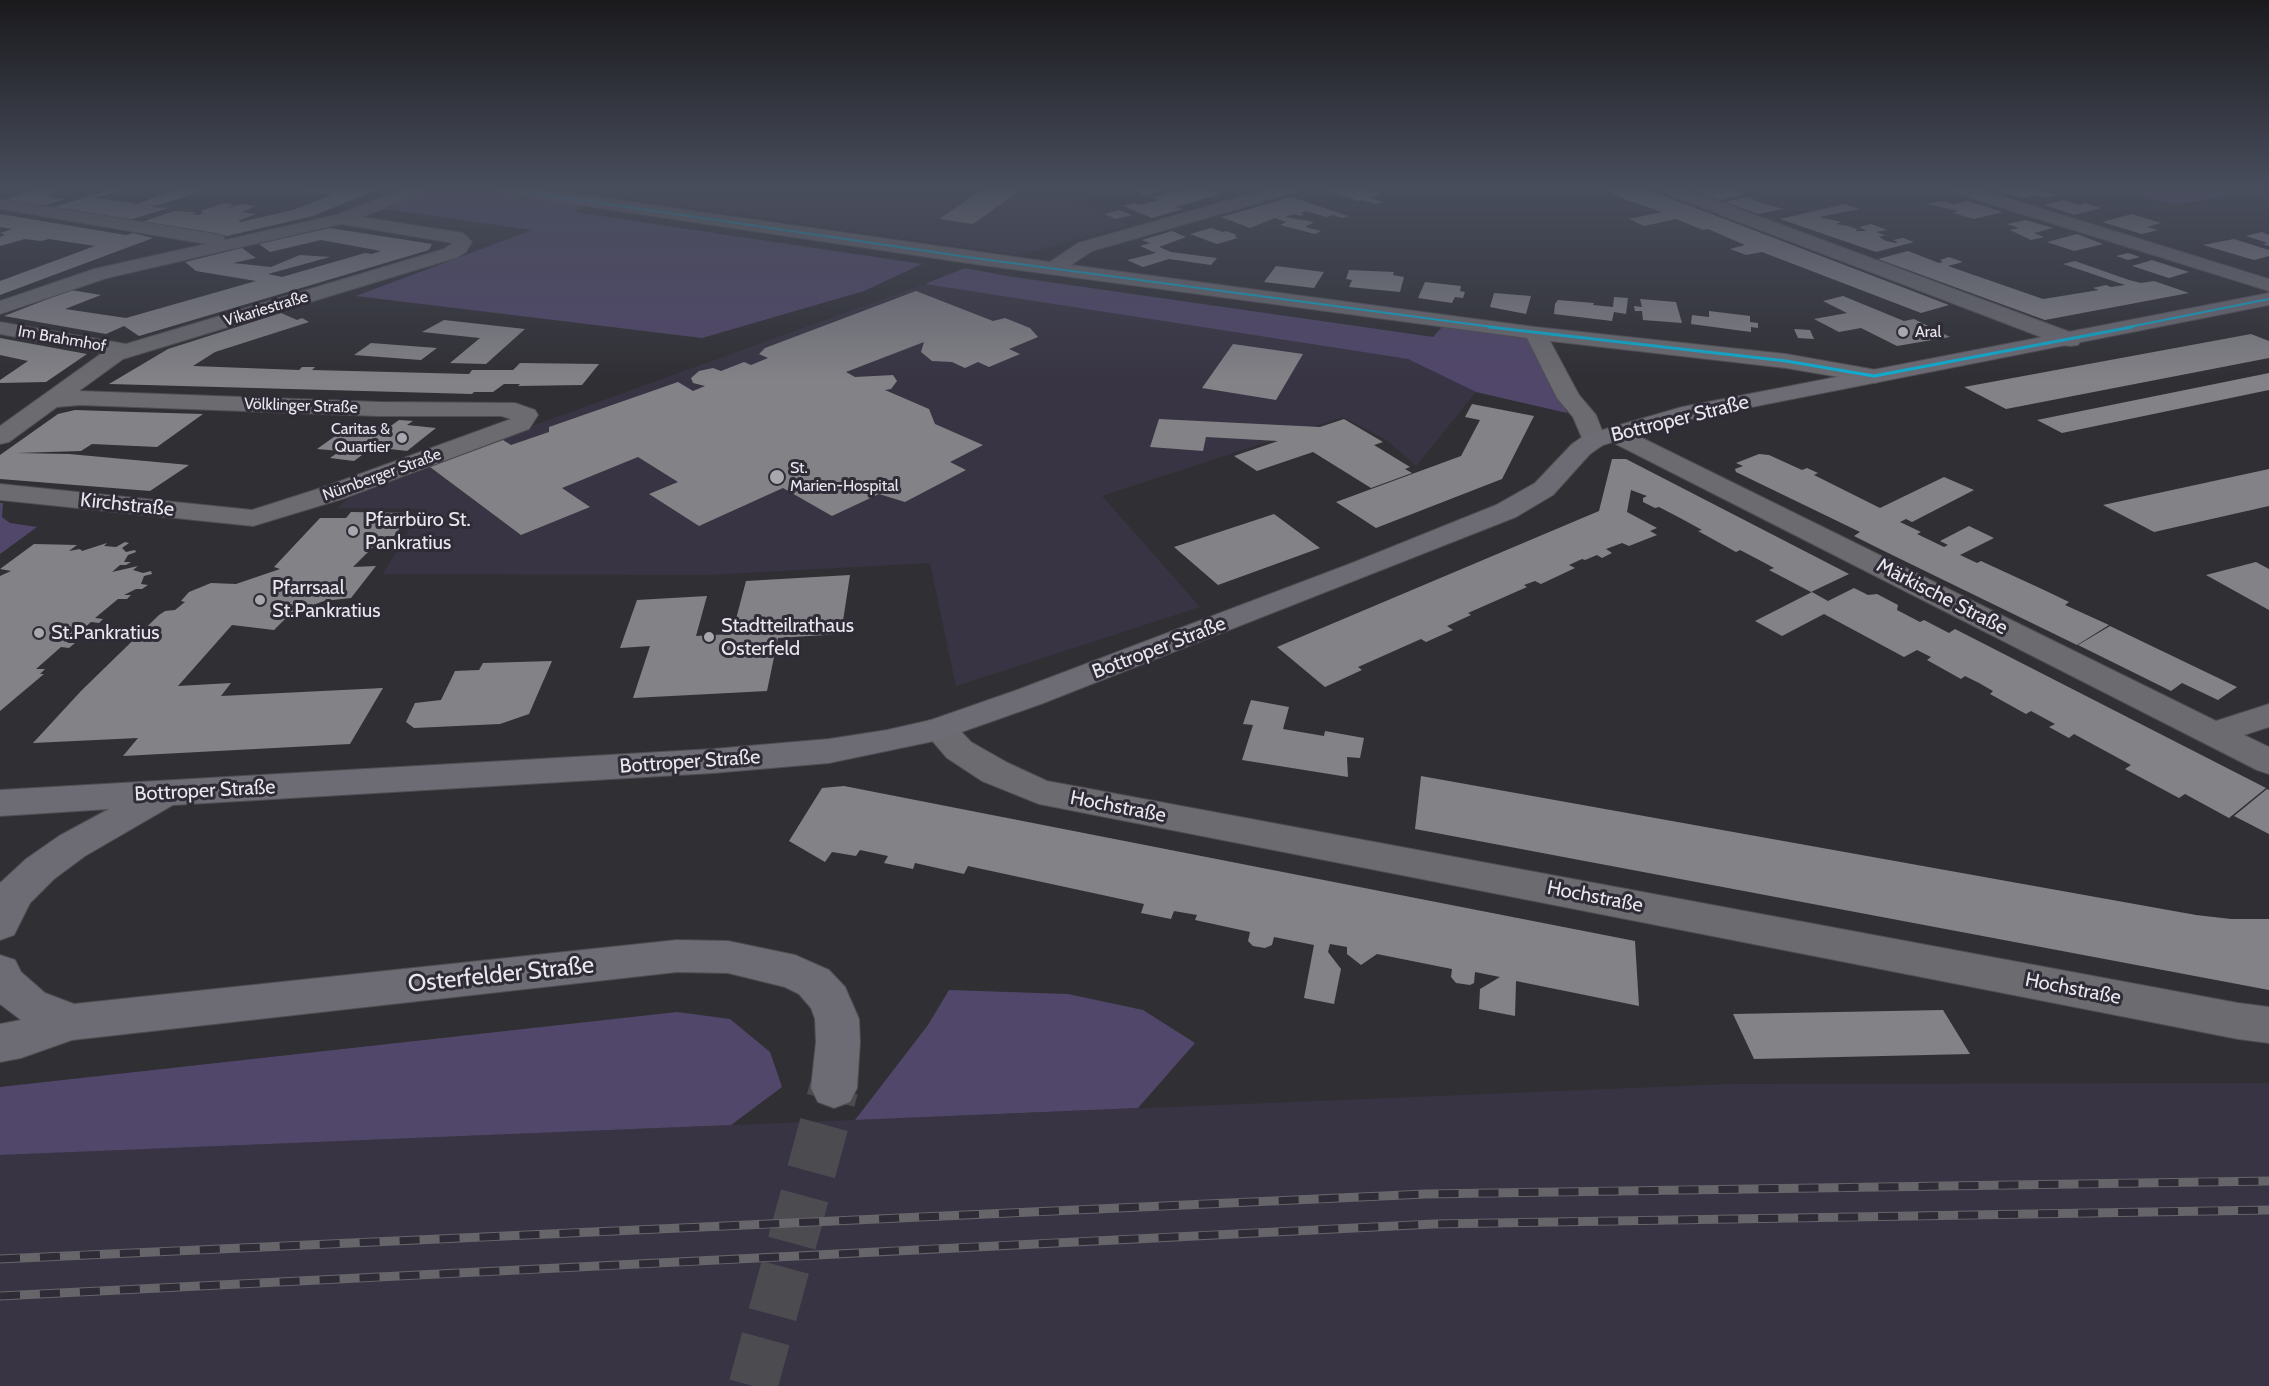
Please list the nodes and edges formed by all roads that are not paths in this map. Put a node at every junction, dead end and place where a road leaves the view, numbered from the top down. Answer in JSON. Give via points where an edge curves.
{"nodes":[{"id":1,"x":196,"y":252,"type":"edge"},
{"id":2,"x":453,"y":252,"type":"edge"},
{"id":3,"x":941,"y":252,"type":"edge"},
{"id":4,"x":1078,"y":252,"type":"edge"},
{"id":5,"x":1837,"y":252,"type":"edge"},
{"id":6,"x":2162,"y":252,"type":"edge"},
{"id":7,"x":1054,"y":268,"type":"junction"},
{"id":8,"x":2269,"y":285,"type":"edge"},
{"id":9,"x":2269,"y":299,"type":"edge"},
{"id":10,"x":0,"y":308,"type":"edge"},
{"id":11,"x":0,"y":328,"type":"edge"},
{"id":12,"x":1535,"y":333,"type":"junction"},
{"id":13,"x":2070,"y":339,"type":"junction"},
{"id":14,"x":124,"y":350,"type":"junction"},
{"id":15,"x":1874,"y":376,"type":"junction"},
{"id":16,"x":53,"y":400,"type":"junction"},
{"id":17,"x":509,"y":429,"type":"joint"},
{"id":18,"x":0,"y":437,"type":"edge"},
{"id":19,"x":1605,"y":437,"type":"junction"},
{"id":20,"x":0,"y":492,"type":"edge"},
{"id":21,"x":254,"y":518,"type":"joint"},
{"id":22,"x":2269,"y":715,"type":"edge"},
{"id":23,"x":939,"y":729,"type":"junction"},
{"id":24,"x":2213,"y":734,"type":"junction"},
{"id":25,"x":2269,"y":762,"type":"edge"},
{"id":26,"x":168,"y":792,"type":"junction"},
{"id":27,"x":0,"y":803,"type":"edge"},
{"id":28,"x":0,"y":924,"type":"edge"},
{"id":29,"x":0,"y":972,"type":"edge"},
{"id":30,"x":72,"y":1022,"type":"junction"},
{"id":31,"x":0,"y":1023,"type":"edge"},
{"id":32,"x":2269,"y":1025,"type":"edge"},
{"id":33,"x":0,"y":1043,"type":"edge"},
{"id":34,"x":834,"y":1088,"type":"tunnel mouth"}],
"edges":[{"from":1,"to":10,"type":"street","via":[[89,276]]},
{"from":2,"to":14,"type":"street","name":"Vikariestraße"},
{"from":3,"to":7,"type":"street"},
{"from":4,"to":7,"type":"street"},
{"from":5,"to":13,"type":"street"},
{"from":6,"to":8,"type":"street"},
{"from":7,"to":12,"type":"street"},
{"from":9,"to":13,"type":"main road","name":"Bottroper Straße"},
{"from":11,"to":14,"type":"street","name":"Im Brahmhof"},
{"from":12,"to":15,"type":"street","via":[[1786,361]]},
{"from":12,"to":19,"type":"street","via":[[1569,399]]},
{"from":13,"to":15,"type":"main road","name":"Bottroper Straße"},
{"from":14,"to":16,"type":"street","name":"Vikariestraße","via":[[107,358]]},
{"from":15,"to":19,"type":"main road","name":"Bottroper Straße","via":[[1682,414]]},
{"from":16,"to":17,"type":"street","name":"Völklinger Straße","via":[[501,409],[526,415],[520,424]]},
{"from":16,"to":18,"type":"street","name":"Vikariestraße"},
{"from":17,"to":21,"type":"street","name":"Nürnberger Straße"},
{"from":19,"to":23,"type":"main road","name":"Bottroper Straße","via":[[1581,449],[1544,489],[1506,511],[1129,660]]},
{"from":19,"to":24,"type":"street","name":"Märkische Straße"},
{"from":20,"to":21,"type":"street","name":"Kirchstraße"},
{"from":22,"to":24,"type":"street"},
{"from":23,"to":26,"type":"main road","name":"Bottroper Straße","via":[[829,751],[713,761]]},
{"from":23,"to":32,"type":"street","name":"Hochstraße","via":[[959,750],[1039,792]]},
{"from":24,"to":25,"type":"street","name":"Märkische Straße"},
{"from":26,"to":27,"type":"main road","name":"Bottroper Straße"},
{"from":26,"to":28,"type":"main road","via":[[72,846],[40,869],[14,894]]},
{"from":29,"to":30,"type":"main road","name":"Osterfelder Straße","via":[[6,984],[30,1005]]},
{"from":30,"to":31,"type":"main road"},
{"from":30,"to":33,"type":"main road","name":"Osterfelder Straße"},
{"from":30,"to":34,"type":"main road","name":"Osterfelder Straße","via":[[676,956],[728,957],[795,972],[814,982],[830,999],[837,1019]]}]}
